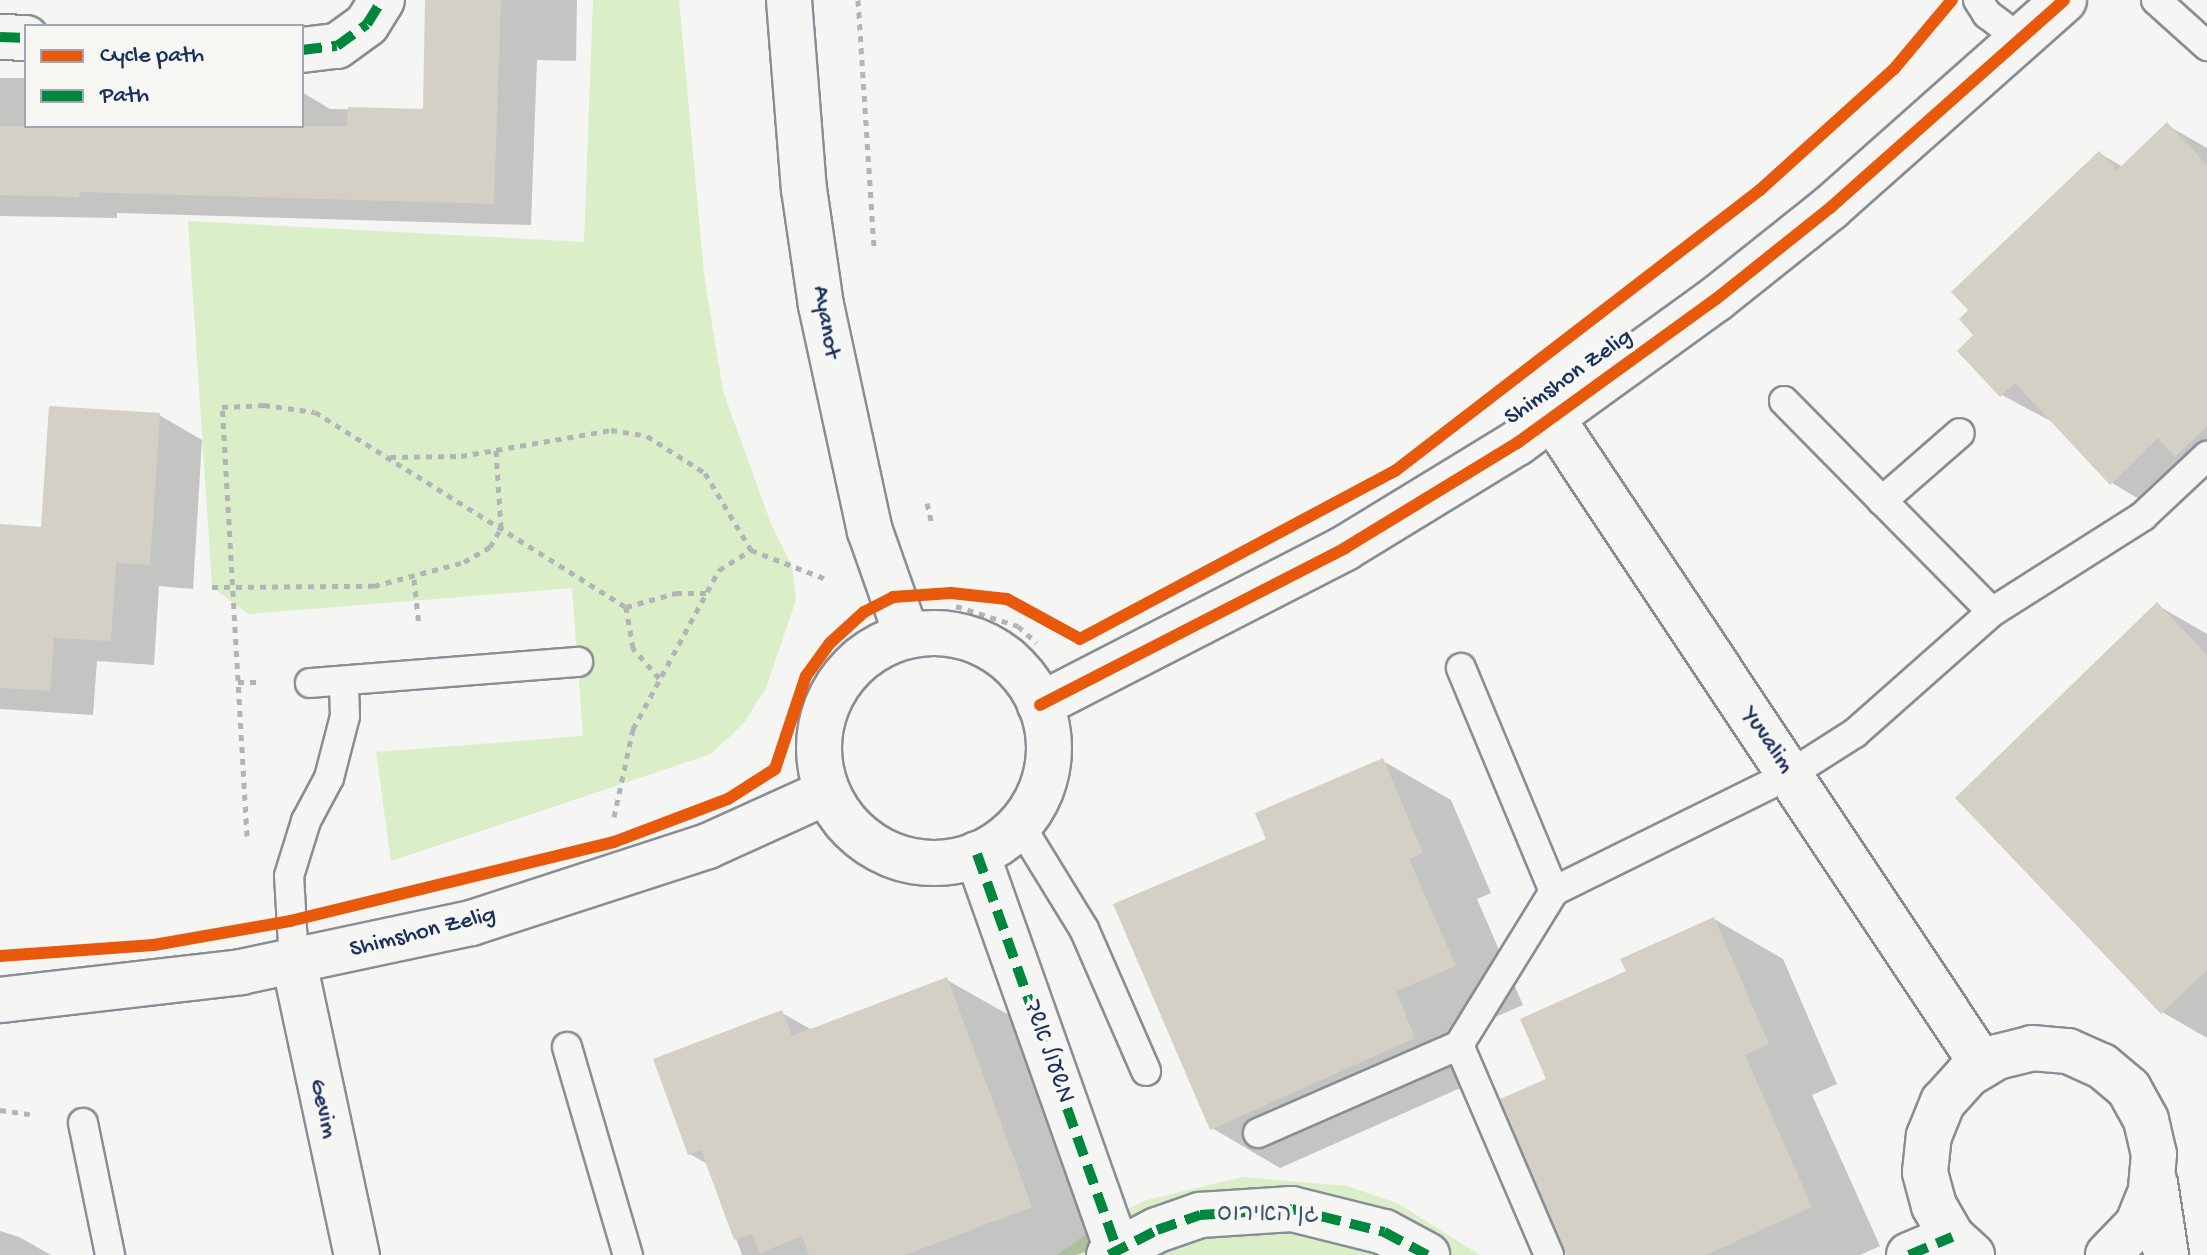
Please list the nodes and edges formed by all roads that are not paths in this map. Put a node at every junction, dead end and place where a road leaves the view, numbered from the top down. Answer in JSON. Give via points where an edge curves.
{"nodes":[{"id":1,"x":382,"y":0,"type":"edge"},
{"id":2,"x":789,"y":0,"type":"edge"},
{"id":3,"x":1978,"y":0,"type":"edge"},
{"id":4,"x":2064,"y":0,"type":"edge"},
{"id":5,"x":2156,"y":0,"type":"edge"},
{"id":6,"x":0,"y":37,"type":"edge"},
{"id":7,"x":24,"y":38,"type":"edge"},
{"id":8,"x":2020,"y":39,"type":"junction"},
{"id":9,"x":2207,"y":46,"type":"edge"},
{"id":10,"x":304,"y":50,"type":"edge"},
{"id":11,"x":1784,"y":401,"type":"dead end"},
{"id":12,"x":1552,"y":418,"type":"junction"},
{"id":13,"x":1960,"y":433,"type":"dead end"},
{"id":14,"x":2207,"y":456,"type":"edge"},
{"id":15,"x":1882,"y":501,"type":"junction"},
{"id":16,"x":1992,"y":612,"type":"junction"},
{"id":17,"x":900,"y":616,"type":"junction"},
{"id":18,"x":578,"y":662,"type":"dead end"},
{"id":19,"x":1461,"y":668,"type":"dead end"},
{"id":20,"x":344,"y":681,"type":"junction"},
{"id":21,"x":310,"y":683,"type":"dead end"},
{"id":22,"x":1040,"y":705,"type":"junction"},
{"id":23,"x":1789,"y":775,"type":"junction"},
{"id":24,"x":827,"y":792,"type":"junction"},
{"id":25,"x":1020,"y":825,"type":"junction"},
{"id":26,"x":977,"y":854,"type":"junction"},
{"id":27,"x":1554,"y":891,"type":"junction"},
{"id":28,"x":294,"y":962,"type":"junction"},
{"id":29,"x":0,"y":1000,"type":"edge"},
{"id":30,"x":1459,"y":1045,"type":"junction"},
{"id":31,"x":567,"y":1047,"type":"dead end"},
{"id":32,"x":1982,"y":1064,"type":"junction"},
{"id":33,"x":1146,"y":1071,"type":"dead end"},
{"id":34,"x":83,"y":1123,"type":"dead end"},
{"id":35,"x":1258,"y":1133,"type":"dead end"},
{"id":36,"x":2154,"y":1173,"type":"junction"},
{"id":37,"x":1962,"y":1246,"type":"edge"},
{"id":38,"x":1113,"y":1252,"type":"edge"},
{"id":39,"x":351,"y":1254,"type":"edge"},
{"id":40,"x":110,"y":1255,"type":"edge"},
{"id":41,"x":628,"y":1255,"type":"edge"},
{"id":42,"x":1427,"y":1255,"type":"edge"},
{"id":43,"x":1549,"y":1255,"type":"edge"},
{"id":44,"x":1909,"y":1255,"type":"edge"},
{"id":45,"x":2108,"y":1255,"type":"edge"},
{"id":46,"x":2166,"y":1255,"type":"edge"}],
"edges":[{"from":1,"to":10,"type":"street","via":[[367,24],[337,46]]},
{"from":2,"to":17,"type":"street","name":"Ayanot","via":[[804,189],[821,305],[870,531]]},
{"from":3,"to":8,"type":"lane","via":[[1987,14]]},
{"from":4,"to":8,"type":"street","name":"Shimshon Zelig"},
{"from":5,"to":9,"type":"lane"},
{"from":6,"to":7,"type":"street"},
{"from":8,"to":12,"type":"street","name":"Shimshon Zelig","via":[[1830,208]]},
{"from":11,"to":15,"type":"lane"},
{"from":12,"to":22,"type":"street","name":"Shimshon Zelig","via":[[1345,548]]},
{"from":12,"to":23,"type":"street","name":"Yuvalim"},
{"from":13,"to":15,"type":"lane"},
{"from":14,"to":16,"type":"lane","via":[[2143,516]]},
{"from":15,"to":16,"type":"lane"},
{"from":16,"to":23,"type":"lane","via":[[1855,733]]},
{"from":17,"to":22,"type":"street","via":[[980,642],[1010,662]]},
{"from":17,"to":24,"type":"street","via":[[828,703],[819,739]]},
{"from":18,"to":20,"type":"lane"},
{"from":19,"to":27,"type":"lane"},
{"from":20,"to":21,"type":"lane"},
{"from":20,"to":28,"type":"lane","via":[[345,716],[329,778],[306,821],[289,876]]},
{"from":22,"to":25,"type":"street","via":[[1048,758],[1039,794]]},
{"from":23,"to":27,"type":"lane"},
{"from":23,"to":32,"type":"street","name":"Yuvalim"},
{"from":24,"to":26,"type":"street","via":[[858,834],[889,854],[925,863]]},
{"from":24,"to":28,"type":"street","name":"Shimshon Zelig","via":[[708,846],[615,878],[471,923]]},
{"from":25,"to":26,"type":"street"},
{"from":25,"to":33,"type":"lane","via":[[1084,929]]},
{"from":26,"to":38,"type":"street","name":"משעול אשד"},
{"from":27,"to":30,"type":"lane"},
{"from":28,"to":29,"type":"street","name":"Shimshon Zelig","via":[[128,988]]},
{"from":28,"to":39,"type":"street","name":"Gevim"},
{"from":30,"to":35,"type":"lane"},
{"from":30,"to":43,"type":"lane"},
{"from":31,"to":41,"type":"lane"},
{"from":32,"to":36,"type":"street","via":[[2032,1048],[2068,1051],[2102,1066],[2139,1104],[2152,1137]]},
{"from":32,"to":37,"type":"street","via":[[1943,1102],[1929,1136],[1929,1190]]},
{"from":34,"to":40,"type":"lane"},
{"from":36,"to":45,"type":"street","via":[[2137,1225]]},
{"from":36,"to":46,"type":"street"},
{"from":37,"to":44,"type":"street"},
{"from":38,"to":42,"type":"street","name":"משעול אשד","via":[[1200,1215],[1292,1209],[1384,1232]]}]}
